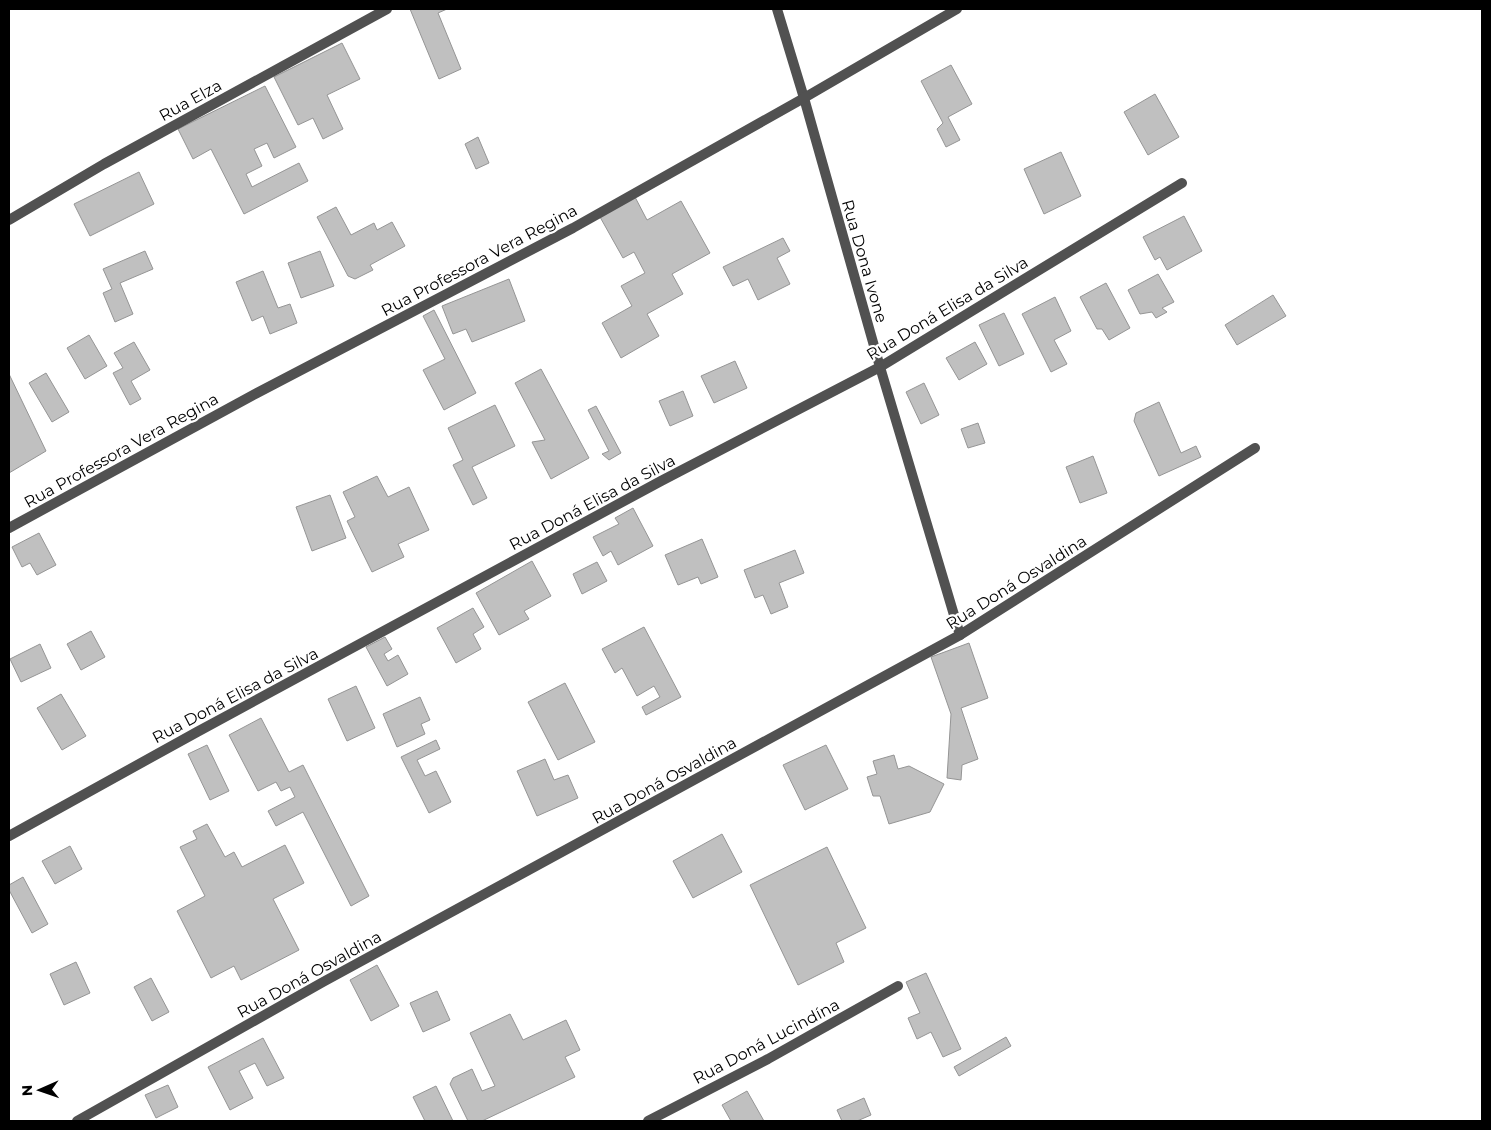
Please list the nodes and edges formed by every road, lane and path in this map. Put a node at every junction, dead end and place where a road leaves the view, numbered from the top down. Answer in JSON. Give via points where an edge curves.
{"nodes":[{"id":1,"x":387,"y":9,"type":"edge"},
{"id":2,"x":777,"y":9,"type":"edge"},
{"id":3,"x":957,"y":9,"type":"edge"},
{"id":4,"x":804,"y":98,"type":"junction"},
{"id":5,"x":1182,"y":182,"type":"dead end"},
{"id":6,"x":9,"y":220,"type":"edge"},
{"id":7,"x":880,"y":367,"type":"junction"},
{"id":8,"x":1255,"y":448,"type":"dead end"},
{"id":9,"x":9,"y":528,"type":"edge"},
{"id":10,"x":960,"y":636,"type":"junction"},
{"id":11,"x":9,"y":836,"type":"edge"},
{"id":12,"x":898,"y":986,"type":"dead end"},
{"id":13,"x":77,"y":1121,"type":"edge"},
{"id":14,"x":648,"y":1121,"type":"edge"}],
"edges":[{"from":1,"to":6,"type":"street","name":"Rua Elza","via":[[104,164]]},
{"from":2,"to":4,"type":"street","name":"Rua Dona Ivone"},
{"from":3,"to":4,"type":"street","name":"Rua Professora Vera Regina"},
{"from":4,"to":7,"type":"street","name":"Rua Dona Ivone"},
{"from":4,"to":9,"type":"street","name":"Rua Professora Vera Regina","via":[[573,228]]},
{"from":5,"to":7,"type":"street","name":"Rua Doná Elisa da Silva"},
{"from":7,"to":10,"type":"street","name":"Rua Dona Ivone"},
{"from":7,"to":11,"type":"street","name":"Rua Doná Elisa da Silva","via":[[661,481]]},
{"from":8,"to":10,"type":"street","name":"Rua Doná Osvaldina"},
{"from":10,"to":13,"type":"street","name":"Rua Doná Osvaldina","via":[[323,982]]},
{"from":12,"to":14,"type":"street","name":"Rua Doná Lucindína"}]}
